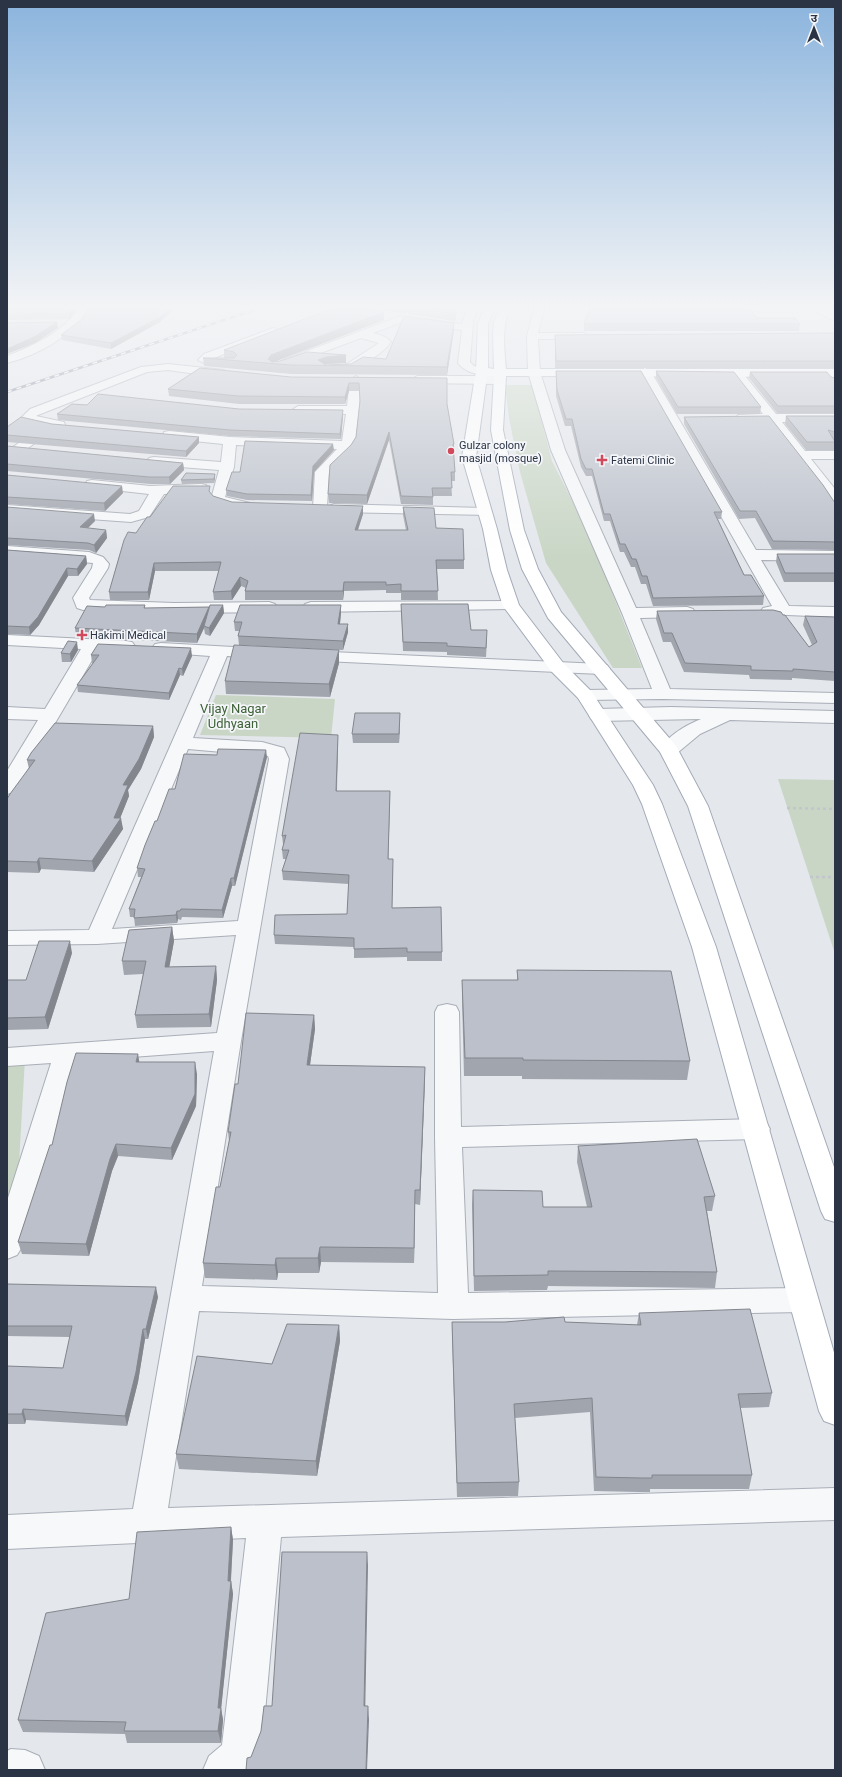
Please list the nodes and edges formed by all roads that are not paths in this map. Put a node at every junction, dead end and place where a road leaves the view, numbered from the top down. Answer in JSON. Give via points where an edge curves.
{"nodes":[{"id":1,"x":80,"y":392,"type":"joint"},
{"id":2,"x":355,"y":392,"type":"edge"},
{"id":3,"x":478,"y":392,"type":"edge"},
{"id":4,"x":499,"y":392,"type":"edge"},
{"id":5,"x":540,"y":392,"type":"edge"},
{"id":6,"x":657,"y":392,"type":"edge"},
{"id":7,"x":752,"y":392,"type":"edge"},
{"id":8,"x":111,"y":396,"type":"edge"},
{"id":9,"x":282,"y":410,"type":"edge"},
{"id":10,"x":353,"y":410,"type":"junction"},
{"id":11,"x":672,"y":418,"type":"junction"},
{"id":12,"x":688,"y":418,"type":"edge"},
{"id":13,"x":726,"y":418,"type":"edge"},
{"id":14,"x":772,"y":418,"type":"junction"},
{"id":15,"x":835,"y":418,"type":"edge"},
{"id":16,"x":53,"y":424,"type":"junction"},
{"id":17,"x":69,"y":426,"type":"edge"},
{"id":18,"x":153,"y":434,"type":"edge"},
{"id":19,"x":230,"y":441,"type":"junction"},
{"id":20,"x":348,"y":445,"type":"junction"},
{"id":21,"x":13,"y":448,"type":"edge"},
{"id":22,"x":42,"y":451,"type":"edge"},
{"id":23,"x":802,"y":455,"type":"junction"},
{"id":24,"x":835,"y":455,"type":"edge"},
{"id":25,"x":7,"y":457,"type":"edge"},
{"id":26,"x":142,"y":460,"type":"edge"},
{"id":27,"x":227,"y":467,"type":"junction"},
{"id":28,"x":75,"y":482,"type":"edge"},
{"id":29,"x":220,"y":488,"type":"junction"},
{"id":30,"x":159,"y":490,"type":"junction"},
{"id":31,"x":835,"y":498,"type":"edge"},
{"id":32,"x":262,"y":506,"type":"edge"},
{"id":33,"x":306,"y":507,"type":"edge"},
{"id":34,"x":7,"y":508,"type":"edge"},
{"id":35,"x":320,"y":508,"type":"junction"},
{"id":36,"x":484,"y":512,"type":"junction"},
{"id":37,"x":7,"y":551,"type":"edge"},
{"id":38,"x":751,"y":555,"type":"junction"},
{"id":39,"x":835,"y":556,"type":"edge"},
{"id":40,"x":511,"y":606,"type":"junction"},
{"id":41,"x":783,"y":611,"type":"junction"},
{"id":42,"x":699,"y":612,"type":"edge"},
{"id":43,"x":753,"y":612,"type":"edge"},
{"id":44,"x":835,"y":612,"type":"edge"},
{"id":45,"x":630,"y":613,"type":"junction"},
{"id":46,"x":7,"y":640,"type":"edge"},
{"id":47,"x":92,"y":645,"type":"junction"},
{"id":48,"x":221,"y":652,"type":"junction"},
{"id":49,"x":558,"y":668,"type":"junction"},
{"id":50,"x":601,"y":669,"type":"junction"},
{"id":51,"x":623,"y":694,"type":"junction"},
{"id":52,"x":663,"y":694,"type":"junction"},
{"id":53,"x":835,"y":698,"type":"edge"},
{"id":54,"x":592,"y":705,"type":"junction"},
{"id":55,"x":7,"y":713,"type":"edge"},
{"id":56,"x":640,"y":714,"type":"junction"},
{"id":57,"x":734,"y":714,"type":"junction"},
{"id":58,"x":50,"y":715,"type":"junction"},
{"id":59,"x":835,"y":717,"type":"edge"},
{"id":60,"x":181,"y":743,"type":"junction"},
{"id":61,"x":669,"y":750,"type":"junction"},
{"id":62,"x":7,"y":788,"type":"edge"},
{"id":63,"x":248,"y":927,"type":"junction"},
{"id":64,"x":97,"y":937,"type":"junction"},
{"id":65,"x":7,"y":938,"type":"edge"},
{"id":66,"x":447,"y":1012,"type":"dead end"},
{"id":67,"x":228,"y":1041,"type":"junction"},
{"id":68,"x":66,"y":1054,"type":"junction"},
{"id":69,"x":7,"y":1057,"type":"edge"},
{"id":70,"x":757,"y":1129,"type":"junction"},
{"id":71,"x":448,"y":1137,"type":"junction"},
{"id":72,"x":835,"y":1211,"type":"edge"},
{"id":73,"x":7,"y":1247,"type":"edge"},
{"id":74,"x":185,"y":1298,"type":"junction"},
{"id":75,"x":803,"y":1300,"type":"junction"},
{"id":76,"x":453,"y":1306,"type":"junction"},
{"id":77,"x":835,"y":1411,"type":"edge"},
{"id":78,"x":835,"y":1504,"type":"edge"},
{"id":79,"x":265,"y":1522,"type":"junction"},
{"id":80,"x":148,"y":1525,"type":"junction"},
{"id":81,"x":7,"y":1532,"type":"edge"},
{"id":82,"x":223,"y":1770,"type":"edge"}],
"edges":[{"from":1,"to":8,"type":"street"},
{"from":1,"to":16,"type":"street","via":[[28,417],[37,422]]},
{"from":2,"to":10,"type":"street"},
{"from":3,"to":36,"type":"main road","via":[[469,457]]},
{"from":4,"to":50,"type":"main road","via":[[497,430],[516,530],[530,569],[554,614]]},
{"from":5,"to":45,"type":"street","via":[[558,450]]},
{"from":6,"to":11,"type":"street"},
{"from":7,"to":14,"type":"street"},
{"from":9,"to":10,"type":"street"},
{"from":10,"to":20,"type":"street"},
{"from":11,"to":12,"type":"street"},
{"from":11,"to":38,"type":"street"},
{"from":13,"to":14,"type":"street"},
{"from":14,"to":15,"type":"street"},
{"from":14,"to":23,"type":"street"},
{"from":16,"to":17,"type":"street"},
{"from":16,"to":21,"type":"street"},
{"from":18,"to":19,"type":"street"},
{"from":19,"to":20,"type":"street"},
{"from":19,"to":27,"type":"street"},
{"from":20,"to":35,"type":"street","via":[[322,472]]},
{"from":21,"to":22,"type":"street"},
{"from":21,"to":25,"type":"street"},
{"from":23,"to":24,"type":"street"},
{"from":23,"to":31,"type":"street"},
{"from":26,"to":27,"type":"street"},
{"from":27,"to":29,"type":"street"},
{"from":28,"to":30,"type":"street"},
{"from":29,"to":30,"type":"street"},
{"from":29,"to":32,"type":"street","via":[[218,499],[224,502]]},
{"from":30,"to":34,"type":"street","via":[[144,514],[131,518]]},
{"from":33,"to":35,"type":"street"},
{"from":35,"to":36,"type":"street"},
{"from":36,"to":40,"type":"main road","via":[[498,570]]},
{"from":37,"to":40,"type":"street","via":[[89,557],[98,560],[100,568],[81,598],[83,606]]},
{"from":38,"to":39,"type":"street"},
{"from":38,"to":41,"type":"street"},
{"from":40,"to":49,"type":"main road"},
{"from":41,"to":43,"type":"street"},
{"from":41,"to":44,"type":"street"},
{"from":42,"to":45,"type":"street"},
{"from":45,"to":52,"type":"street"},
{"from":46,"to":47,"type":"street"},
{"from":47,"to":48,"type":"street"},
{"from":47,"to":58,"type":"street"},
{"from":48,"to":49,"type":"street"},
{"from":48,"to":60,"type":"street"},
{"from":49,"to":50,"type":"street"},
{"from":49,"to":54,"type":"main road"},
{"from":50,"to":51,"type":"main road"},
{"from":51,"to":52,"type":"street"},
{"from":51,"to":54,"type":"street"},
{"from":51,"to":56,"type":"main road"},
{"from":52,"to":53,"type":"street"},
{"from":54,"to":56,"type":"street"},
{"from":54,"to":70,"type":"main road","via":[[643,785],[652,804],[704,947]]},
{"from":55,"to":58,"type":"street"},
{"from":56,"to":57,"type":"street"},
{"from":56,"to":61,"type":"main road"},
{"from":57,"to":59,"type":"street"},
{"from":57,"to":61,"type":"street","via":[[690,730]]},
{"from":58,"to":62,"type":"street"},
{"from":60,"to":63,"type":"street","via":[[262,748],[277,752],[279,759]]},
{"from":60,"to":64,"type":"street"},
{"from":61,"to":72,"type":"main road","via":[[698,806]]},
{"from":63,"to":64,"type":"street"},
{"from":63,"to":67,"type":"street"},
{"from":64,"to":65,"type":"street"},
{"from":66,"to":71,"type":"street"},
{"from":67,"to":68,"type":"street"},
{"from":67,"to":74,"type":"street"},
{"from":68,"to":69,"type":"street"},
{"from":68,"to":73,"type":"street"},
{"from":70,"to":71,"type":"street"},
{"from":70,"to":75,"type":"main road"},
{"from":71,"to":76,"type":"street"},
{"from":74,"to":76,"type":"street"},
{"from":74,"to":80,"type":"street"},
{"from":75,"to":76,"type":"street"},
{"from":75,"to":77,"type":"main road"},
{"from":78,"to":79,"type":"street"},
{"from":79,"to":80,"type":"street"},
{"from":79,"to":82,"type":"street","via":[[242,1745],[236,1761]]},
{"from":80,"to":81,"type":"street"}]}
